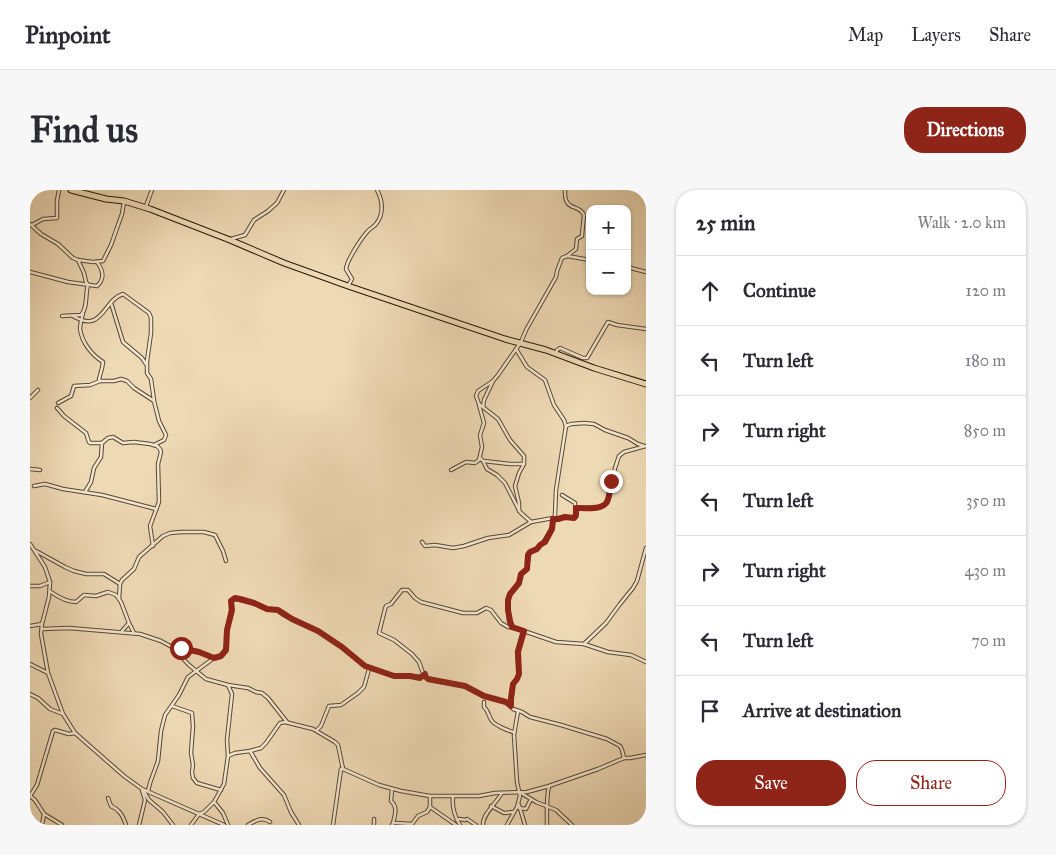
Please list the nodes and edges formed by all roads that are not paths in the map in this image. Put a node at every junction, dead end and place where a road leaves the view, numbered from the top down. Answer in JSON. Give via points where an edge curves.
{"nodes":[{"id":1,"x":59,"y":190,"type":"edge"},
{"id":2,"x":71,"y":190,"type":"edge"},
{"id":3,"x":152,"y":190,"type":"edge"},
{"id":4,"x":284,"y":190,"type":"edge"},
{"id":5,"x":377,"y":190,"type":"edge"},
{"id":6,"x":565,"y":190,"type":"edge"},
{"id":7,"x":85,"y":191,"type":"edge"},
{"id":8,"x":124,"y":201,"type":"junction"},
{"id":9,"x":146,"y":208,"type":"junction"},
{"id":10,"x":31,"y":225,"type":"edge"},
{"id":11,"x":230,"y":240,"type":"junction"},
{"id":12,"x":567,"y":256,"type":"junction"},
{"id":13,"x":586,"y":259,"type":"edge"},
{"id":14,"x":78,"y":260,"type":"junction"},
{"id":15,"x":103,"y":261,"type":"junction"},
{"id":16,"x":97,"y":262,"type":"junction"},
{"id":17,"x":631,"y":268,"type":"edge"},
{"id":18,"x":102,"y":270,"type":"junction"},
{"id":19,"x":30,"y":272,"type":"edge"},
{"id":20,"x":646,"y":272,"type":"edge"},
{"id":21,"x":88,"y":285,"type":"junction"},
{"id":22,"x":348,"y":286,"type":"junction"},
{"id":23,"x":111,"y":303,"type":"junction"},
{"id":24,"x":83,"y":313,"type":"junction"},
{"id":25,"x":62,"y":316,"type":"dead end"},
{"id":26,"x":74,"y":316,"type":"junction"},
{"id":27,"x":81,"y":321,"type":"junction"},
{"id":28,"x":646,"y":329,"type":"edge"},
{"id":29,"x":521,"y":342,"type":"junction"},
{"id":30,"x":516,"y":349,"type":"junction"},
{"id":31,"x":556,"y":354,"type":"junction"},
{"id":32,"x":147,"y":366,"type":"junction"},
{"id":33,"x":100,"y":381,"type":"junction"},
{"id":34,"x":493,"y":381,"type":"junction"},
{"id":35,"x":646,"y":384,"type":"edge"},
{"id":36,"x":38,"y":390,"type":"dead end"},
{"id":37,"x":30,"y":398,"type":"edge"},
{"id":38,"x":154,"y":400,"type":"junction"},
{"id":39,"x":58,"y":403,"type":"dead end"},
{"id":40,"x":478,"y":404,"type":"junction"},
{"id":41,"x":483,"y":407,"type":"junction"},
{"id":42,"x":57,"y":408,"type":"dead end"},
{"id":43,"x":566,"y":426,"type":"junction"},
{"id":44,"x":102,"y":443,"type":"junction"},
{"id":45,"x":154,"y":445,"type":"junction"},
{"id":46,"x":646,"y":446,"type":"edge"},
{"id":47,"x":480,"y":458,"type":"junction"},
{"id":48,"x":482,"y":461,"type":"junction"},
{"id":49,"x":524,"y":464,"type":"junction"},
{"id":50,"x":30,"y":469,"type":"edge"},
{"id":51,"x":40,"y":470,"type":"dead end"},
{"id":52,"x":451,"y":470,"type":"dead end"},
{"id":53,"x":34,"y":486,"type":"dead end"},
{"id":54,"x":85,"y":492,"type":"junction"},
{"id":55,"x":562,"y":495,"type":"dead end"},
{"id":56,"x":576,"y":508,"type":"junction"},
{"id":57,"x":156,"y":509,"type":"junction"},
{"id":58,"x":519,"y":511,"type":"junction"},
{"id":59,"x":554,"y":518,"type":"junction"},
{"id":60,"x":531,"y":522,"type":"junction"},
{"id":61,"x":422,"y":542,"type":"dead end"},
{"id":62,"x":30,"y":544,"type":"edge"},
{"id":63,"x":153,"y":546,"type":"junction"},
{"id":64,"x":646,"y":548,"type":"edge"},
{"id":65,"x":35,"y":550,"type":"junction"},
{"id":66,"x":226,"y":561,"type":"dead end"},
{"id":67,"x":50,"y":582,"type":"junction"},
{"id":68,"x":120,"y":584,"type":"junction"},
{"id":69,"x":30,"y":586,"type":"edge"},
{"id":70,"x":50,"y":592,"type":"junction"},
{"id":71,"x":119,"y":599,"type":"junction"},
{"id":72,"x":129,"y":623,"type":"junction"},
{"id":73,"x":42,"y":624,"type":"junction"},
{"id":74,"x":30,"y":626,"type":"edge"},
{"id":75,"x":512,"y":627,"type":"junction"},
{"id":76,"x":42,"y":629,"type":"junction"},
{"id":77,"x":524,"y":631,"type":"junction"},
{"id":78,"x":121,"y":632,"type":"junction"},
{"id":79,"x":134,"y":633,"type":"junction"},
{"id":80,"x":584,"y":644,"type":"junction"},
{"id":81,"x":172,"y":647,"type":"junction"},
{"id":82,"x":214,"y":658,"type":"junction"},
{"id":83,"x":646,"y":662,"type":"edge"},
{"id":84,"x":30,"y":664,"type":"edge"},
{"id":85,"x":370,"y":668,"type":"junction"},
{"id":86,"x":197,"y":670,"type":"junction"},
{"id":87,"x":48,"y":673,"type":"junction"},
{"id":88,"x":425,"y":674,"type":"junction"},
{"id":89,"x":228,"y":685,"type":"junction"},
{"id":90,"x":30,"y":694,"type":"edge"},
{"id":91,"x":484,"y":702,"type":"dead end"},
{"id":92,"x":172,"y":706,"type":"junction"},
{"id":93,"x":511,"y":706,"type":"junction"},
{"id":94,"x":518,"y":711,"type":"junction"},
{"id":95,"x":64,"y":714,"type":"junction"},
{"id":96,"x":287,"y":722,"type":"junction"},
{"id":97,"x":316,"y":730,"type":"junction"},
{"id":98,"x":514,"y":732,"type":"junction"},
{"id":99,"x":75,"y":733,"type":"junction"},
{"id":100,"x":250,"y":752,"type":"junction"},
{"id":101,"x":646,"y":754,"type":"edge"},
{"id":102,"x":228,"y":756,"type":"junction"},
{"id":103,"x":624,"y":758,"type":"junction"},
{"id":104,"x":343,"y":769,"type":"junction"},
{"id":105,"x":550,"y":786,"type":"junction"},
{"id":106,"x":142,"y":789,"type":"junction"},
{"id":107,"x":392,"y":789,"type":"junction"},
{"id":108,"x":221,"y":790,"type":"junction"},
{"id":109,"x":148,"y":791,"type":"junction"},
{"id":110,"x":519,"y":792,"type":"junction"},
{"id":111,"x":502,"y":793,"type":"junction"},
{"id":112,"x":30,"y":796,"type":"edge"},
{"id":113,"x":430,"y":796,"type":"junction"},
{"id":114,"x":453,"y":797,"type":"junction"},
{"id":115,"x":108,"y":798,"type":"dead end"},
{"id":116,"x":531,"y":799,"type":"junction"},
{"id":117,"x":214,"y":802,"type":"junction"},
{"id":118,"x":519,"y":804,"type":"junction"},
{"id":119,"x":491,"y":806,"type":"junction"},
{"id":120,"x":547,"y":806,"type":"junction"},
{"id":121,"x":430,"y":807,"type":"junction"},
{"id":122,"x":519,"y":808,"type":"junction"},
{"id":123,"x":514,"y":812,"type":"junction"},
{"id":124,"x":44,"y":814,"type":"junction"},
{"id":125,"x":199,"y":814,"type":"junction"},
{"id":126,"x":374,"y":819,"type":"dead end"},
{"id":127,"x":457,"y":820,"type":"junction"},
{"id":128,"x":451,"y":821,"type":"junction"},
{"id":129,"x":270,"y":822,"type":"dead end"},
{"id":130,"x":393,"y":824,"type":"edge"},
{"id":131,"x":42,"y":825,"type":"edge"},
{"id":132,"x":62,"y":825,"type":"edge"},
{"id":133,"x":126,"y":825,"type":"edge"},
{"id":134,"x":139,"y":825,"type":"edge"},
{"id":135,"x":173,"y":825,"type":"edge"},
{"id":136,"x":191,"y":825,"type":"edge"},
{"id":137,"x":226,"y":825,"type":"edge"},
{"id":138,"x":248,"y":825,"type":"edge"},
{"id":139,"x":300,"y":825,"type":"edge"},
{"id":140,"x":333,"y":825,"type":"edge"},
{"id":141,"x":374,"y":825,"type":"edge"},
{"id":142,"x":448,"y":825,"type":"edge"},
{"id":143,"x":456,"y":825,"type":"edge"},
{"id":144,"x":460,"y":825,"type":"edge"},
{"id":145,"x":476,"y":825,"type":"edge"},
{"id":146,"x":483,"y":825,"type":"edge"},
{"id":147,"x":507,"y":825,"type":"edge"},
{"id":148,"x":525,"y":825,"type":"edge"},
{"id":149,"x":547,"y":825,"type":"edge"},
{"id":150,"x":572,"y":825,"type":"edge"}],
"edges":[{"from":1,"to":10,"type":"street","via":[[57,218],[42,219]]},
{"from":2,"to":7,"type":"highway"},
{"from":3,"to":9,"type":"street"},
{"from":4,"to":11,"type":"street","via":[[277,203],[254,220],[245,235]]},
{"from":5,"to":22,"type":"street","via":[[381,198],[381,215],[348,261],[346,269],[352,281]]},
{"from":6,"to":12,"type":"street","via":[[569,205],[584,216],[582,236],[577,239],[576,249]]},
{"from":7,"to":8,"type":"highway","via":[[106,199]]},
{"from":8,"to":9,"type":"highway"},
{"from":8,"to":15,"type":"street"},
{"from":9,"to":11,"type":"highway"},
{"from":10,"to":14,"type":"street"},
{"from":11,"to":22,"type":"highway"},
{"from":12,"to":13,"type":"street"},
{"from":12,"to":29,"type":"street","via":[[561,260],[556,277]]},
{"from":14,"to":16,"type":"street"},
{"from":14,"to":21,"type":"street"},
{"from":15,"to":16,"type":"street"},
{"from":15,"to":18,"type":"street"},
{"from":16,"to":18,"type":"street"},
{"from":17,"to":20,"type":"street"},
{"from":18,"to":21,"type":"street","via":[[99,285]]},
{"from":19,"to":21,"type":"street"},
{"from":21,"to":24,"type":"street"},
{"from":22,"to":29,"type":"highway"},
{"from":23,"to":27,"type":"street","via":[[98,318]]},
{"from":23,"to":32,"type":"street","via":[[123,342]]},
{"from":23,"to":32,"type":"street","via":[[123,294],[149,313],[152,333]]},
{"from":24,"to":26,"type":"street"},
{"from":24,"to":27,"type":"street"},
{"from":25,"to":26,"type":"street"},
{"from":26,"to":27,"type":"street"},
{"from":27,"to":33,"type":"street","via":[[83,341],[103,362]]},
{"from":28,"to":31,"type":"street","via":[[608,322],[587,358],[560,348]]},
{"from":29,"to":30,"type":"street"},
{"from":29,"to":31,"type":"highway"},
{"from":30,"to":34,"type":"street"},
{"from":30,"to":43,"type":"street","via":[[527,367],[546,380],[554,405]]},
{"from":31,"to":35,"type":"highway"},
{"from":32,"to":38,"type":"street"},
{"from":33,"to":38,"type":"street","via":[[127,380]]},
{"from":33,"to":39,"type":"street","via":[[74,386],[71,396]]},
{"from":34,"to":40,"type":"street","via":[[477,393]]},
{"from":34,"to":41,"type":"street"},
{"from":36,"to":37,"type":"street"},
{"from":38,"to":45,"type":"street","via":[[166,435],[164,440]]},
{"from":40,"to":41,"type":"street"},
{"from":40,"to":47,"type":"street","via":[[484,424],[480,434]]},
{"from":41,"to":49,"type":"street","via":[[498,419],[524,456]]},
{"from":42,"to":44,"type":"street","via":[[86,433],[89,442]]},
{"from":43,"to":46,"type":"street","via":[[594,424]]},
{"from":43,"to":59,"type":"street"},
{"from":44,"to":45,"type":"street","via":[[113,437],[123,443]]},
{"from":44,"to":54,"type":"street","via":[[101,457]]},
{"from":45,"to":57,"type":"street","via":[[161,452]]},
{"from":46,"to":56,"type":"street","via":[[619,456],[605,504],[598,508]]},
{"from":47,"to":48,"type":"street"},
{"from":47,"to":52,"type":"street","via":[[477,462],[466,462]]},
{"from":48,"to":49,"type":"street"},
{"from":48,"to":58,"type":"street","via":[[505,483]]},
{"from":49,"to":58,"type":"street","via":[[515,486]]},
{"from":50,"to":51,"type":"street"},
{"from":53,"to":54,"type":"street","via":[[45,484]]},
{"from":54,"to":57,"type":"street"},
{"from":55,"to":56,"type":"street","via":[[575,502]]},
{"from":56,"to":59,"type":"street","via":[[574,518]]},
{"from":57,"to":63,"type":"street","via":[[150,526]]},
{"from":58,"to":60,"type":"street"},
{"from":59,"to":60,"type":"street"},
{"from":59,"to":75,"type":"street","via":[[545,542],[529,554],[527,569],[509,596]]},
{"from":60,"to":61,"type":"street","via":[[509,535],[455,548],[425,546]]},
{"from":62,"to":65,"type":"street"},
{"from":63,"to":66,"type":"street","via":[[170,533],[204,532],[216,536]]},
{"from":63,"to":68,"type":"street","via":[[139,557],[134,569]]},
{"from":64,"to":80,"type":"street","via":[[633,588],[606,623]]},
{"from":65,"to":67,"type":"street"},
{"from":65,"to":68,"type":"street","via":[[74,571],[104,574]]},
{"from":67,"to":69,"type":"street"},
{"from":67,"to":70,"type":"street"},
{"from":68,"to":71,"type":"street"},
{"from":70,"to":71,"type":"street","via":[[73,602],[84,595],[108,592]]},
{"from":70,"to":73,"type":"street"},
{"from":71,"to":72,"type":"street"},
{"from":72,"to":78,"type":"street"},
{"from":72,"to":79,"type":"street"},
{"from":73,"to":74,"type":"street"},
{"from":73,"to":76,"type":"street"},
{"from":75,"to":77,"type":"street"},
{"from":75,"to":88,"type":"street","via":[[503,624],[486,608],[476,613],[460,613],[421,602],[408,590],[402,590],[386,606],[379,633],[412,654]]},
{"from":76,"to":78,"type":"street"},
{"from":76,"to":87,"type":"street"},
{"from":77,"to":80,"type":"street","via":[[556,642]]},
{"from":77,"to":93,"type":"street"},
{"from":78,"to":79,"type":"street"},
{"from":79,"to":81,"type":"street"},
{"from":80,"to":83,"type":"street","via":[[631,655]]},
{"from":81,"to":82,"type":"street"},
{"from":81,"to":86,"type":"street"},
{"from":82,"to":85,"type":"street","via":[[226,650],[232,610],[230,603],[235,598],[278,610],[314,628]]},
{"from":82,"to":86,"type":"street"},
{"from":84,"to":87,"type":"street"},
{"from":85,"to":88,"type":"street","via":[[394,676],[420,678]]},
{"from":85,"to":97,"type":"street","via":[[364,687],[344,704],[329,706]]},
{"from":86,"to":89,"type":"street","via":[[206,679]]},
{"from":86,"to":92,"type":"street","via":[[186,679]]},
{"from":87,"to":95,"type":"street"},
{"from":88,"to":93,"type":"street","via":[[428,679],[465,686]]},
{"from":89,"to":96,"type":"street","via":[[262,693]]},
{"from":89,"to":102,"type":"street","via":[[232,694]]},
{"from":90,"to":95,"type":"street","via":[[48,708]]},
{"from":91,"to":98,"type":"street","via":[[492,722]]},
{"from":92,"to":108,"type":"street","via":[[192,712],[193,778],[197,783]]},
{"from":92,"to":109,"type":"street","via":[[164,718],[158,763]]},
{"from":93,"to":94,"type":"street"},
{"from":94,"to":98,"type":"street"},
{"from":94,"to":103,"type":"street","via":[[607,739],[620,746]]},
{"from":95,"to":99,"type":"street"},
{"from":96,"to":97,"type":"street"},
{"from":96,"to":100,"type":"street","via":[[280,723],[266,744]]},
{"from":97,"to":104,"type":"street","via":[[337,743]]},
{"from":98,"to":110,"type":"street"},
{"from":99,"to":106,"type":"street"},
{"from":99,"to":112,"type":"street","via":[[54,731],[37,786]]},
{"from":100,"to":102,"type":"street"},
{"from":100,"to":139,"type":"street","via":[[284,795]]},
{"from":101,"to":103,"type":"street"},
{"from":102,"to":108,"type":"street"},
{"from":103,"to":105,"type":"street"},
{"from":104,"to":107,"type":"street"},
{"from":104,"to":140,"type":"street"},
{"from":105,"to":110,"type":"street"},
{"from":105,"to":120,"type":"street"},
{"from":106,"to":109,"type":"street"},
{"from":106,"to":134,"type":"street","via":[[145,800]]},
{"from":106,"to":135,"type":"street"},
{"from":107,"to":113,"type":"street"},
{"from":107,"to":130,"type":"street","via":[[391,801],[396,814]]},
{"from":108,"to":117,"type":"street"},
{"from":109,"to":125,"type":"street"},
{"from":110,"to":111,"type":"street"},
{"from":110,"to":116,"type":"street"},
{"from":110,"to":118,"type":"street"},
{"from":111,"to":114,"type":"street"},
{"from":111,"to":119,"type":"street"},
{"from":112,"to":124,"type":"street"},
{"from":113,"to":114,"type":"street"},
{"from":113,"to":121,"type":"street"},
{"from":114,"to":127,"type":"street"},
{"from":115,"to":133,"type":"street"},
{"from":116,"to":120,"type":"street"},
{"from":116,"to":122,"type":"street","via":[[526,809]]},
{"from":117,"to":125,"type":"street"},
{"from":117,"to":137,"type":"street","via":[[223,813]]},
{"from":118,"to":122,"type":"street"},
{"from":118,"to":123,"type":"street"},
{"from":119,"to":123,"type":"street","via":[[504,813]]},
{"from":119,"to":146,"type":"street"},
{"from":120,"to":149,"type":"street"},
{"from":120,"to":150,"type":"street"},
{"from":121,"to":128,"type":"street"},
{"from":121,"to":130,"type":"street","via":[[412,824]]},
{"from":122,"to":148,"type":"street"},
{"from":123,"to":147,"type":"street"},
{"from":124,"to":131,"type":"street"},
{"from":124,"to":132,"type":"street"},
{"from":125,"to":136,"type":"street"},
{"from":125,"to":137,"type":"street"},
{"from":126,"to":141,"type":"street"},
{"from":127,"to":144,"type":"street"},
{"from":127,"to":145,"type":"street","via":[[467,819]]},
{"from":128,"to":142,"type":"street"},
{"from":128,"to":143,"type":"street"},
{"from":129,"to":138,"type":"street","via":[[258,819]]}]}
